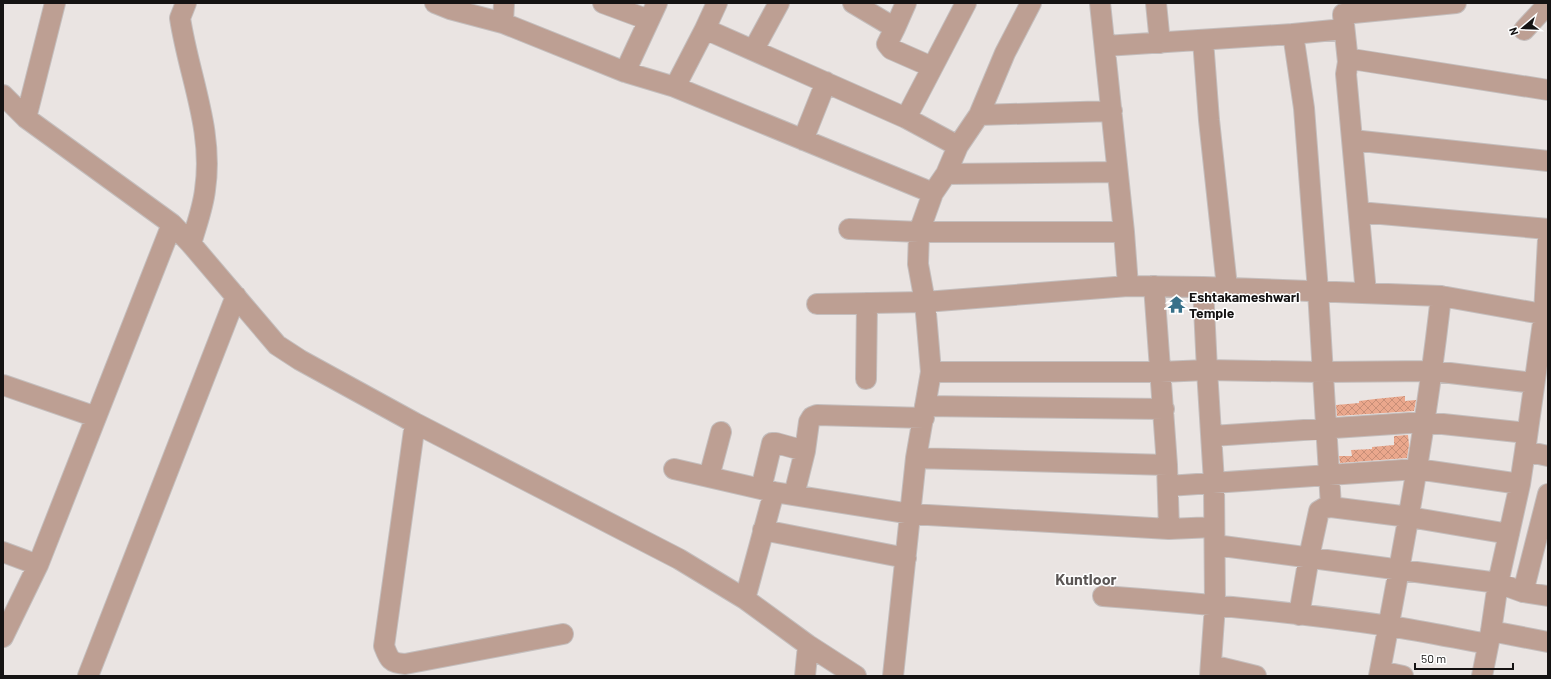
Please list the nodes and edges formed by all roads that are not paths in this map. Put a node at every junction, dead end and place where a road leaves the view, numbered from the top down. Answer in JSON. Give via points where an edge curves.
{"nodes":[{"id":1,"x":55,"y":3,"type":"edge"},
{"id":2,"x":186,"y":3,"type":"edge"},
{"id":3,"x":504,"y":3,"type":"edge"},
{"id":4,"x":603,"y":3,"type":"edge"},
{"id":5,"x":717,"y":3,"type":"edge"},
{"id":6,"x":779,"y":3,"type":"edge"},
{"id":7,"x":853,"y":3,"type":"edge"},
{"id":8,"x":906,"y":3,"type":"edge"},
{"id":9,"x":966,"y":3,"type":"edge"},
{"id":10,"x":1031,"y":3,"type":"edge"},
{"id":11,"x":1100,"y":3,"type":"edge"},
{"id":12,"x":1156,"y":3,"type":"edge"},
{"id":13,"x":1456,"y":3,"type":"edge"},
{"id":14,"x":1548,"y":4,"type":"edge"},
{"id":15,"x":445,"y":5,"type":"edge"},
{"id":16,"x":653,"y":12,"type":"edge"},
{"id":17,"x":1343,"y":15,"type":"edge"},
{"id":18,"x":504,"y":23,"type":"junction"},
{"id":19,"x":896,"y":28,"type":"junction"},
{"id":20,"x":705,"y":29,"type":"junction"},
{"id":21,"x":1524,"y":30,"type":"dead end"},
{"id":22,"x":1293,"y":34,"type":"junction"},
{"id":23,"x":1203,"y":40,"type":"junction"},
{"id":24,"x":1160,"y":43,"type":"junction"},
{"id":25,"x":1105,"y":46,"type":"junction"},
{"id":26,"x":754,"y":50,"type":"junction"},
{"id":27,"x":1348,"y":62,"type":"junction"},
{"id":28,"x":932,"y":67,"type":"junction"},
{"id":29,"x":625,"y":72,"type":"junction"},
{"id":30,"x":826,"y":82,"type":"junction"},
{"id":31,"x":674,"y":87,"type":"junction"},
{"id":32,"x":1548,"y":90,"type":"edge"},
{"id":33,"x":3,"y":95,"type":"edge"},
{"id":34,"x":1112,"y":111,"type":"junction"},
{"id":35,"x":979,"y":115,"type":"junction"},
{"id":36,"x":26,"y":118,"type":"junction"},
{"id":37,"x":906,"y":118,"type":"junction"},
{"id":38,"x":802,"y":140,"type":"junction"},
{"id":39,"x":1352,"y":140,"type":"junction"},
{"id":40,"x":958,"y":146,"type":"junction"},
{"id":41,"x":1548,"y":161,"type":"edge"},
{"id":42,"x":1117,"y":172,"type":"junction"},
{"id":43,"x":946,"y":174,"type":"junction"},
{"id":44,"x":933,"y":193,"type":"junction"},
{"id":45,"x":1359,"y":212,"type":"junction"},
{"id":46,"x":172,"y":224,"type":"junction"},
{"id":47,"x":849,"y":229,"type":"dead end"},
{"id":48,"x":1548,"y":229,"type":"edge"},
{"id":49,"x":919,"y":232,"type":"junction"},
{"id":50,"x":1124,"y":232,"type":"junction"},
{"id":51,"x":1548,"y":239,"type":"edge"},
{"id":52,"x":191,"y":244,"type":"junction"},
{"id":53,"x":1128,"y":286,"type":"junction"},
{"id":54,"x":1154,"y":286,"type":"junction"},
{"id":55,"x":1203,"y":287,"type":"junction"},
{"id":56,"x":1227,"y":287,"type":"junction"},
{"id":57,"x":1318,"y":291,"type":"junction"},
{"id":58,"x":1366,"y":293,"type":"junction"},
{"id":59,"x":236,"y":296,"type":"junction"},
{"id":60,"x":1441,"y":296,"type":"junction"},
{"id":61,"x":925,"y":302,"type":"junction"},
{"id":62,"x":867,"y":303,"type":"junction"},
{"id":63,"x":817,"y":304,"type":"dead end"},
{"id":64,"x":1546,"y":315,"type":"edge"},
{"id":65,"x":1543,"y":355,"type":"edge"},
{"id":66,"x":1207,"y":370,"type":"junction"},
{"id":67,"x":1433,"y":371,"type":"junction"},
{"id":68,"x":931,"y":372,"type":"junction"},
{"id":69,"x":1160,"y":372,"type":"junction"},
{"id":70,"x":1322,"y":372,"type":"junction"},
{"id":71,"x":866,"y":379,"type":"dead end"},
{"id":72,"x":3,"y":385,"type":"edge"},
{"id":73,"x":1538,"y":394,"type":"edge"},
{"id":74,"x":1164,"y":409,"type":"junction"},
{"id":75,"x":924,"y":412,"type":"junction"},
{"id":76,"x":96,"y":418,"type":"junction"},
{"id":77,"x":1424,"y":422,"type":"junction"},
{"id":78,"x":415,"y":423,"type":"junction"},
{"id":79,"x":1327,"y":428,"type":"junction"},
{"id":80,"x":721,"y":432,"type":"dead end"},
{"id":81,"x":1212,"y":436,"type":"junction"},
{"id":82,"x":1526,"y":442,"type":"junction"},
{"id":83,"x":805,"y":451,"type":"junction"},
{"id":84,"x":1548,"y":456,"type":"edge"},
{"id":85,"x":916,"y":458,"type":"junction"},
{"id":86,"x":1167,"y":465,"type":"junction"},
{"id":87,"x":674,"y":469,"type":"dead end"},
{"id":88,"x":1417,"y":469,"type":"junction"},
{"id":89,"x":1329,"y":475,"type":"junction"},
{"id":90,"x":709,"y":477,"type":"junction"},
{"id":91,"x":1214,"y":482,"type":"junction"},
{"id":92,"x":1520,"y":484,"type":"junction"},
{"id":93,"x":1168,"y":486,"type":"junction"},
{"id":94,"x":768,"y":490,"type":"junction"},
{"id":95,"x":1548,"y":494,"type":"edge"},
{"id":96,"x":794,"y":495,"type":"junction"},
{"id":97,"x":1331,"y":507,"type":"junction"},
{"id":98,"x":911,"y":514,"type":"junction"},
{"id":99,"x":1409,"y":517,"type":"junction"},
{"id":100,"x":1169,"y":529,"type":"junction"},
{"id":101,"x":763,"y":530,"type":"junction"},
{"id":102,"x":1509,"y":534,"type":"junction"},
{"id":103,"x":1214,"y":536,"type":"junction"},
{"id":104,"x":3,"y":552,"type":"edge"},
{"id":105,"x":1309,"y":557,"type":"junction"},
{"id":106,"x":906,"y":558,"type":"junction"},
{"id":107,"x":38,"y":565,"type":"junction"},
{"id":108,"x":1400,"y":571,"type":"junction"},
{"id":109,"x":1498,"y":583,"type":"junction"},
{"id":110,"x":1524,"y":592,"type":"junction"},
{"id":111,"x":1103,"y":596,"type":"dead end"},
{"id":112,"x":1548,"y":596,"type":"edge"},
{"id":113,"x":745,"y":599,"type":"junction"},
{"id":114,"x":1216,"y":605,"type":"junction"},
{"id":115,"x":1300,"y":615,"type":"junction"},
{"id":116,"x":1390,"y":626,"type":"junction"},
{"id":117,"x":563,"y":634,"type":"dead end"},
{"id":118,"x":3,"y":637,"type":"edge"},
{"id":119,"x":1489,"y":637,"type":"junction"},
{"id":120,"x":1548,"y":642,"type":"edge"},
{"id":121,"x":808,"y":645,"type":"junction"},
{"id":122,"x":1210,"y":670,"type":"edge"},
{"id":123,"x":1380,"y":673,"type":"edge"},
{"id":124,"x":88,"y":676,"type":"edge"},
{"id":125,"x":805,"y":676,"type":"edge"},
{"id":126,"x":856,"y":676,"type":"edge"},
{"id":127,"x":893,"y":676,"type":"edge"},
{"id":128,"x":1256,"y":676,"type":"edge"},
{"id":129,"x":1403,"y":676,"type":"edge"},
{"id":130,"x":1482,"y":676,"type":"edge"}],
"edges":[{"from":1,"to":36,"type":"street"},
{"from":2,"to":52,"type":"street","via":[[180,18],[204,122],[207,158],[205,191]]},
{"from":3,"to":18,"type":"street"},
{"from":4,"to":16,"type":"street"},
{"from":5,"to":20,"type":"street"},
{"from":6,"to":26,"type":"street"},
{"from":7,"to":19,"type":"street"},
{"from":8,"to":19,"type":"street"},
{"from":9,"to":28,"type":"street"},
{"from":10,"to":35,"type":"street","via":[[1005,53]]},
{"from":11,"to":25,"type":"street"},
{"from":12,"to":24,"type":"street"},
{"from":13,"to":17,"type":"street"},
{"from":14,"to":21,"type":"street"},
{"from":15,"to":18,"type":"street"},
{"from":16,"to":29,"type":"street"},
{"from":17,"to":22,"type":"street"},
{"from":17,"to":27,"type":"street"},
{"from":18,"to":29,"type":"street"},
{"from":19,"to":28,"type":"street","via":[[887,41],[888,47]]},
{"from":20,"to":26,"type":"street"},
{"from":20,"to":31,"type":"street"},
{"from":22,"to":23,"type":"street"},
{"from":22,"to":57,"type":"street","via":[[1304,108]]},
{"from":23,"to":24,"type":"street"},
{"from":23,"to":56,"type":"street"},
{"from":24,"to":25,"type":"street"},
{"from":25,"to":34,"type":"street"},
{"from":26,"to":30,"type":"street"},
{"from":27,"to":32,"type":"street","via":[[1358,60]]},
{"from":27,"to":39,"type":"street","via":[[1346,74]]},
{"from":28,"to":37,"type":"street"},
{"from":29,"to":31,"type":"street"},
{"from":30,"to":37,"type":"street"},
{"from":30,"to":38,"type":"street"},
{"from":31,"to":38,"type":"street"},
{"from":33,"to":36,"type":"street"},
{"from":34,"to":35,"type":"street"},
{"from":34,"to":42,"type":"street"},
{"from":35,"to":40,"type":"street"},
{"from":36,"to":46,"type":"street"},
{"from":37,"to":40,"type":"street"},
{"from":38,"to":44,"type":"street"},
{"from":39,"to":41,"type":"street"},
{"from":39,"to":45,"type":"street"},
{"from":40,"to":43,"type":"street"},
{"from":42,"to":43,"type":"street"},
{"from":42,"to":50,"type":"street"},
{"from":43,"to":44,"type":"street"},
{"from":44,"to":49,"type":"street"},
{"from":45,"to":48,"type":"street"},
{"from":45,"to":58,"type":"street"},
{"from":46,"to":52,"type":"street"},
{"from":46,"to":76,"type":"street"},
{"from":47,"to":49,"type":"street"},
{"from":49,"to":50,"type":"street"},
{"from":49,"to":61,"type":"street","via":[[918,264]]},
{"from":50,"to":53,"type":"street"},
{"from":51,"to":64,"type":"street"},
{"from":52,"to":59,"type":"street"},
{"from":53,"to":54,"type":"street"},
{"from":53,"to":61,"type":"street"},
{"from":54,"to":55,"type":"street"},
{"from":54,"to":69,"type":"street"},
{"from":55,"to":56,"type":"street"},
{"from":55,"to":66,"type":"street"},
{"from":56,"to":57,"type":"street"},
{"from":57,"to":58,"type":"street"},
{"from":57,"to":70,"type":"street"},
{"from":58,"to":60,"type":"street"},
{"from":59,"to":78,"type":"street","via":[[277,345]]},
{"from":59,"to":124,"type":"street"},
{"from":60,"to":64,"type":"street"},
{"from":60,"to":67,"type":"street"},
{"from":61,"to":62,"type":"street"},
{"from":61,"to":68,"type":"street"},
{"from":62,"to":63,"type":"street"},
{"from":62,"to":71,"type":"street"},
{"from":64,"to":65,"type":"street"},
{"from":65,"to":73,"type":"street"},
{"from":66,"to":69,"type":"street"},
{"from":66,"to":70,"type":"street"},
{"from":66,"to":81,"type":"street"},
{"from":67,"to":70,"type":"street"},
{"from":67,"to":73,"type":"street"},
{"from":67,"to":77,"type":"street"},
{"from":68,"to":69,"type":"street"},
{"from":68,"to":75,"type":"street"},
{"from":69,"to":74,"type":"street"},
{"from":70,"to":79,"type":"street"},
{"from":72,"to":76,"type":"street"},
{"from":73,"to":82,"type":"street"},
{"from":74,"to":75,"type":"street"},
{"from":74,"to":86,"type":"street"},
{"from":75,"to":83,"type":"street","via":[[817,415],[809,422]]},
{"from":75,"to":85,"type":"street"},
{"from":76,"to":107,"type":"street"},
{"from":77,"to":79,"type":"street"},
{"from":77,"to":82,"type":"street"},
{"from":77,"to":88,"type":"street"},
{"from":78,"to":113,"type":"street","via":[[679,559]]},
{"from":78,"to":117,"type":"street","via":[[384,646],[388,658],[395,663],[405,664]]},
{"from":79,"to":81,"type":"street"},
{"from":79,"to":89,"type":"street"},
{"from":80,"to":90,"type":"street"},
{"from":81,"to":91,"type":"street"},
{"from":82,"to":84,"type":"street"},
{"from":82,"to":92,"type":"street"},
{"from":83,"to":94,"type":"street","via":[[772,443]]},
{"from":83,"to":96,"type":"street"},
{"from":85,"to":86,"type":"street"},
{"from":85,"to":98,"type":"street"},
{"from":86,"to":93,"type":"street"},
{"from":87,"to":90,"type":"street"},
{"from":88,"to":89,"type":"street"},
{"from":88,"to":92,"type":"street"},
{"from":88,"to":99,"type":"street"},
{"from":89,"to":91,"type":"street"},
{"from":89,"to":97,"type":"street"},
{"from":90,"to":94,"type":"street"},
{"from":91,"to":93,"type":"street"},
{"from":91,"to":103,"type":"street"},
{"from":92,"to":102,"type":"street"},
{"from":93,"to":100,"type":"street"},
{"from":94,"to":96,"type":"street"},
{"from":94,"to":101,"type":"street"},
{"from":95,"to":110,"type":"street"},
{"from":96,"to":98,"type":"street"},
{"from":97,"to":99,"type":"street"},
{"from":97,"to":105,"type":"street","via":[[1319,512]]},
{"from":98,"to":100,"type":"street"},
{"from":98,"to":106,"type":"street"},
{"from":99,"to":102,"type":"street"},
{"from":99,"to":108,"type":"street"},
{"from":100,"to":103,"type":"street"},
{"from":101,"to":106,"type":"street"},
{"from":101,"to":113,"type":"street"},
{"from":102,"to":109,"type":"street"},
{"from":103,"to":105,"type":"street"},
{"from":103,"to":114,"type":"street"},
{"from":104,"to":107,"type":"street"},
{"from":105,"to":108,"type":"street"},
{"from":105,"to":115,"type":"street"},
{"from":106,"to":127,"type":"street"},
{"from":107,"to":118,"type":"street"},
{"from":108,"to":109,"type":"street"},
{"from":108,"to":116,"type":"street"},
{"from":109,"to":110,"type":"street"},
{"from":109,"to":119,"type":"street"},
{"from":110,"to":112,"type":"street"},
{"from":111,"to":114,"type":"street"},
{"from":113,"to":121,"type":"street"},
{"from":114,"to":115,"type":"street"},
{"from":114,"to":122,"type":"street"},
{"from":115,"to":116,"type":"street"},
{"from":116,"to":119,"type":"street"},
{"from":116,"to":123,"type":"street"},
{"from":119,"to":120,"type":"street"},
{"from":119,"to":130,"type":"street"},
{"from":121,"to":125,"type":"street"},
{"from":121,"to":126,"type":"street"},
{"from":122,"to":128,"type":"street"},
{"from":123,"to":129,"type":"street"}]}
